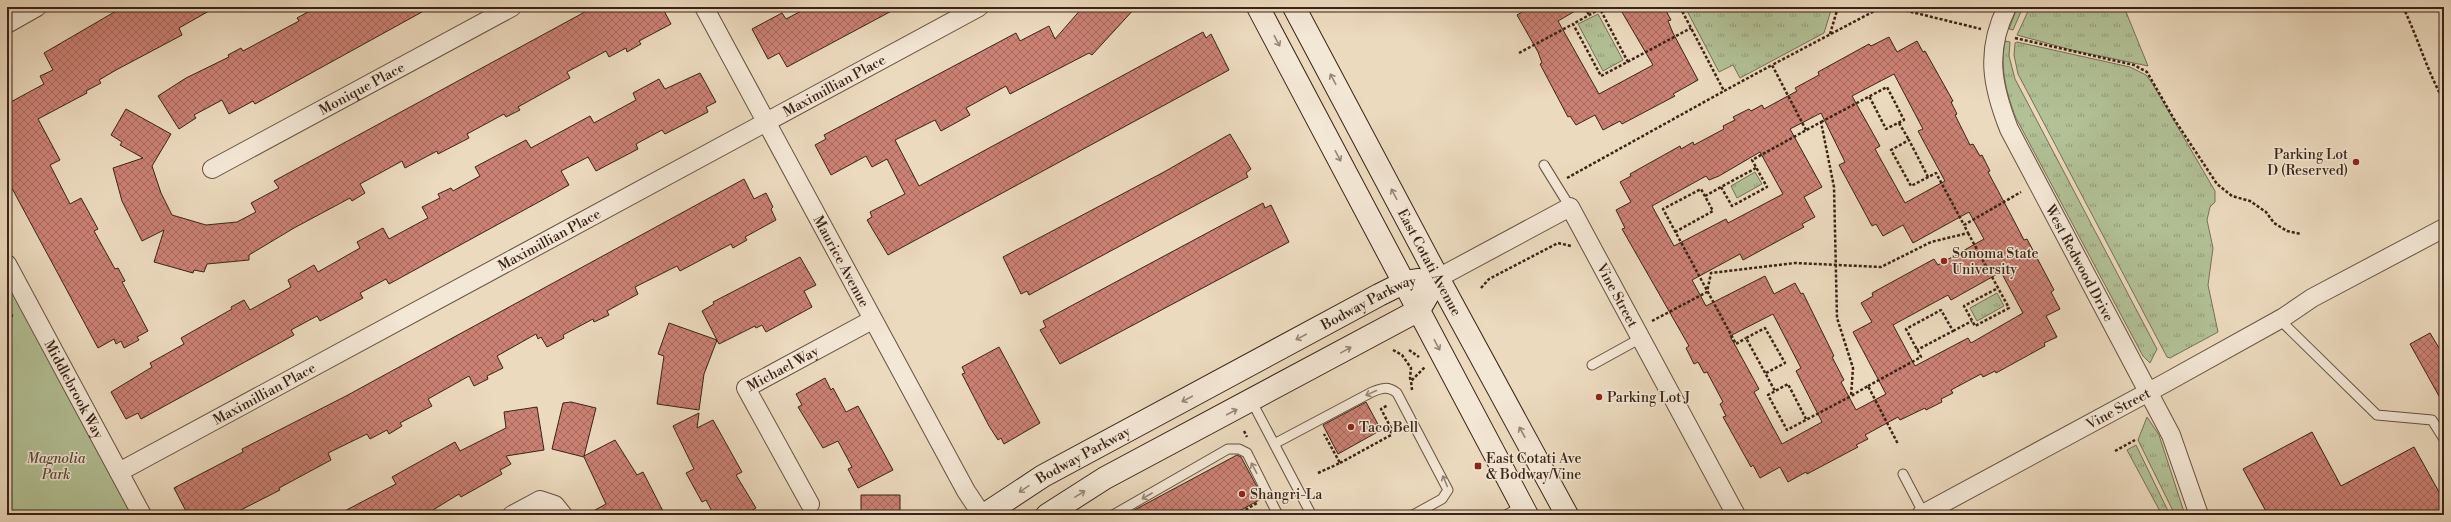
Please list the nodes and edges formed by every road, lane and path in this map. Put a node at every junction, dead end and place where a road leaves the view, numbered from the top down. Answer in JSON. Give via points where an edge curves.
{"nodes":[{"id":1,"x":38,"y":7,"type":"edge"},
{"id":2,"x":512,"y":7,"type":"edge"},
{"id":3,"x":704,"y":7,"type":"edge"},
{"id":4,"x":979,"y":7,"type":"edge"},
{"id":5,"x":1258,"y":7,"type":"edge"},
{"id":6,"x":1294,"y":7,"type":"edge"},
{"id":7,"x":1585,"y":7,"type":"edge"},
{"id":8,"x":1680,"y":7,"type":"edge"},
{"id":9,"x":1838,"y":7,"type":"edge"},
{"id":10,"x":1882,"y":7,"type":"edge"},
{"id":11,"x":1891,"y":7,"type":"edge"},
{"id":12,"x":2007,"y":7,"type":"edge"},
{"id":13,"x":2403,"y":7,"type":"edge"},
{"id":14,"x":1589,"y":15,"type":"junction"},
{"id":15,"x":7,"y":24,"type":"edge"},
{"id":16,"x":1573,"y":24,"type":"junction"},
{"id":17,"x":1691,"y":28,"type":"junction"},
{"id":18,"x":1987,"y":30,"type":"dead end"},
{"id":19,"x":1830,"y":34,"type":"junction"},
{"id":20,"x":2013,"y":38,"type":"dead end"},
{"id":21,"x":1519,"y":52,"type":"dead end"},
{"id":22,"x":1628,"y":62,"type":"junction"},
{"id":23,"x":1772,"y":65,"type":"junction"},
{"id":24,"x":1724,"y":91,"type":"junction"},
{"id":25,"x":1869,"y":96,"type":"junction"},
{"id":26,"x":2444,"y":101,"type":"edge"},
{"id":27,"x":766,"y":122,"type":"junction"},
{"id":28,"x":1821,"y":122,"type":"junction"},
{"id":29,"x":1899,"y":123,"type":"junction"},
{"id":30,"x":1806,"y":130,"type":"junction"},
{"id":31,"x":1909,"y":140,"type":"junction"},
{"id":32,"x":1544,"y":165,"type":"dead end"},
{"id":33,"x":1756,"y":168,"type":"junction"},
{"id":34,"x":212,"y":169,"type":"dead end"},
{"id":35,"x":1928,"y":177,"type":"junction"},
{"id":36,"x":1567,"y":178,"type":"dead end"},
{"id":37,"x":1721,"y":187,"type":"junction"},
{"id":38,"x":2027,"y":188,"type":"dead end"},
{"id":39,"x":1705,"y":196,"type":"junction"},
{"id":40,"x":1570,"y":207,"type":"junction"},
{"id":41,"x":1964,"y":225,"type":"junction"},
{"id":42,"x":2444,"y":228,"type":"edge"},
{"id":43,"x":1676,"y":232,"type":"junction"},
{"id":44,"x":1968,"y":232,"type":"junction"},
{"id":45,"x":2301,"y":234,"type":"dead end"},
{"id":46,"x":1574,"y":245,"type":"dead end"},
{"id":47,"x":7,"y":264,"type":"edge"},
{"id":48,"x":1835,"y":266,"type":"junction"},
{"id":49,"x":1438,"y":278,"type":"junction"},
{"id":50,"x":1405,"y":282,"type":"junction"},
{"id":51,"x":1481,"y":288,"type":"dead end"},
{"id":52,"x":1998,"y":288,"type":"junction"},
{"id":53,"x":1708,"y":292,"type":"junction"},
{"id":54,"x":1419,"y":310,"type":"junction"},
{"id":55,"x":7,"y":314,"type":"edge"},
{"id":56,"x":13,"y":316,"type":"dead end"},
{"id":57,"x":2279,"y":319,"type":"junction"},
{"id":58,"x":872,"y":320,"type":"junction"},
{"id":59,"x":1972,"y":321,"type":"junction"},
{"id":60,"x":1649,"y":322,"type":"dead end"},
{"id":61,"x":1952,"y":331,"type":"junction"},
{"id":62,"x":1641,"y":338,"type":"junction"},
{"id":63,"x":1746,"y":338,"type":"junction"},
{"id":64,"x":1393,"y":350,"type":"dead end"},
{"id":65,"x":1409,"y":350,"type":"dead end"},
{"id":66,"x":1917,"y":350,"type":"junction"},
{"id":67,"x":1414,"y":353,"type":"dead end"},
{"id":68,"x":1592,"y":365,"type":"dead end"},
{"id":69,"x":1766,"y":373,"type":"junction"},
{"id":70,"x":1411,"y":381,"type":"dead end"},
{"id":71,"x":1868,"y":386,"type":"junction"},
{"id":72,"x":1775,"y":391,"type":"junction"},
{"id":73,"x":2150,"y":391,"type":"junction"},
{"id":74,"x":1851,"y":396,"type":"junction"},
{"id":75,"x":1252,"y":402,"type":"junction"},
{"id":76,"x":1393,"y":402,"type":"dead end"},
{"id":77,"x":1806,"y":420,"type":"junction"},
{"id":78,"x":1322,"y":429,"type":"dead end"},
{"id":79,"x":2444,"y":439,"type":"edge"},
{"id":80,"x":2135,"y":440,"type":"dead end"},
{"id":81,"x":1274,"y":444,"type":"junction"},
{"id":82,"x":1898,"y":444,"type":"dead end"},
{"id":83,"x":2115,"y":451,"type":"dead end"},
{"id":84,"x":1340,"y":463,"type":"junction"},
{"id":85,"x":119,"y":472,"type":"junction"},
{"id":86,"x":1318,"y":473,"type":"dead end"},
{"id":87,"x":1903,"y":474,"type":"dead end"},
{"id":88,"x":1264,"y":499,"type":"dead end"},
{"id":89,"x":810,"y":504,"type":"dead end"},
{"id":90,"x":1310,"y":512,"type":"dead end"},
{"id":91,"x":1519,"y":512,"type":"edge"},
{"id":92,"x":1923,"y":514,"type":"edge"},
{"id":93,"x":142,"y":515,"type":"edge"},
{"id":94,"x":512,"y":515,"type":"edge"},
{"id":95,"x":564,"y":515,"type":"edge"},
{"id":96,"x":983,"y":515,"type":"edge"},
{"id":97,"x":1048,"y":515,"type":"edge"},
{"id":98,"x":1113,"y":515,"type":"edge"},
{"id":99,"x":1237,"y":515,"type":"edge"},
{"id":100,"x":1278,"y":515,"type":"edge"},
{"id":101,"x":1413,"y":515,"type":"edge"},
{"id":102,"x":1567,"y":515,"type":"edge"},
{"id":103,"x":1736,"y":515,"type":"edge"},
{"id":104,"x":2199,"y":515,"type":"edge"}],
"edges":[{"from":1,"to":15,"type":"street"},
{"from":2,"to":34,"type":"street","name":"Monique Place"},
{"from":3,"to":27,"type":"street","name":"Maurice Avenue"},
{"from":4,"to":27,"type":"street","name":"Maximillian Place"},
{"from":5,"to":50,"type":"main road","one_way":true},
{"from":49,"to":6,"type":"main road","name":"East Cotati Avenue","one_way":true},
{"from":7,"to":14,"type":"path"},
{"from":8,"to":17,"type":"path"},
{"from":9,"to":19,"type":"path"},
{"from":10,"to":19,"type":"path"},
{"from":11,"to":18,"type":"path"},
{"from":12,"to":73,"type":"street","name":"West Redwood Drive","via":[[1994,42],[1992,58],[1993,80],[2000,105],[2010,129]]},
{"from":13,"to":26,"type":"path","via":[[2419,40],[2430,74]]},
{"from":14,"to":16,"type":"path"},
{"from":14,"to":22,"type":"path","via":[[1600,9]]},
{"from":16,"to":21,"type":"path"},
{"from":16,"to":22,"type":"path","via":[[1601,76]]},
{"from":17,"to":22,"type":"path"},
{"from":17,"to":24,"type":"path"},
{"from":19,"to":23,"type":"path"},
{"from":20,"to":45,"type":"path","via":[[2134,66],[2147,72],[2216,184],[2232,196],[2250,201],[2287,231]]},
{"from":23,"to":24,"type":"path"},
{"from":23,"to":30,"type":"path"},
{"from":24,"to":36,"type":"path"},
{"from":25,"to":28,"type":"path"},
{"from":25,"to":29,"type":"path","via":[[1886,130]]},
{"from":25,"to":29,"type":"path","via":[[1887,87],[1904,120]]},
{"from":27,"to":58,"type":"street","name":"Maurice Avenue"},
{"from":27,"to":85,"type":"street","name":"Maximillian Place"},
{"from":28,"to":30,"type":"path"},
{"from":28,"to":48,"type":"path","via":[[1834,187]]},
{"from":29,"to":31,"type":"path"},
{"from":30,"to":33,"type":"path","via":[[1752,160]]},
{"from":31,"to":35,"type":"path"},
{"from":31,"to":35,"type":"path","via":[[1892,150],[1895,156],[1911,186]]},
{"from":32,"to":40,"type":"lane"},
{"from":33,"to":37,"type":"path"},
{"from":33,"to":37,"type":"path","via":[[1767,187],[1732,206]]},
{"from":35,"to":41,"type":"path","via":[[1936,173]]},
{"from":37,"to":39,"type":"path"},
{"from":38,"to":41,"type":"path"},
{"from":39,"to":43,"type":"path","via":[[1713,211]]},
{"from":39,"to":43,"type":"path","via":[[1701,189],[1663,209]]},
{"from":40,"to":49,"type":"street"},
{"from":40,"to":62,"type":"street","name":"Vine Street"},
{"from":41,"to":44,"type":"path"},
{"from":42,"to":57,"type":"street","name":"Vine Street","via":[[2312,298]]},
{"from":43,"to":53,"type":"path"},
{"from":44,"to":48,"type":"path","via":[[1932,242],[1881,267]]},
{"from":44,"to":52,"type":"path"},
{"from":46,"to":51,"type":"path","via":[[1558,243],[1489,279]]},
{"from":47,"to":85,"type":"street","name":"Middlebrook Way"},
{"from":48,"to":53,"type":"path","via":[[1795,263],[1711,273]]},
{"from":48,"to":74,"type":"path","via":[[1837,318],[1853,368]]},
{"from":49,"to":50,"type":"main road","name":"Bodway Parkway"},
{"from":49,"to":54,"type":"main road","name":"Bodway Parkway"},
{"from":102,"to":49,"type":"main road","name":"East Cotati Avenue","one_way":true},
{"from":50,"to":54,"type":"main road"},
{"from":50,"to":96,"type":"main road","name":"Bodway Parkway","one_way":true,"via":[[1043,476]]},
{"from":52,"to":59,"type":"path","via":[[1964,306]]},
{"from":52,"to":59,"type":"path","via":[[2009,308],[1975,326]]},
{"from":53,"to":60,"type":"path"},
{"from":53,"to":63,"type":"path","via":[[1736,344]]},
{"from":75,"to":54,"type":"main road","name":"Bodway Parkway","one_way":true},
{"from":54,"to":91,"type":"main road","one_way":true},
{"from":55,"to":56,"type":"path"},
{"from":57,"to":73,"type":"street","name":"Vine Street"},
{"from":57,"to":79,"type":"lane","via":[[2377,415],[2432,420]]},
{"from":58,"to":89,"type":"street","name":"Michael Way","via":[[746,388]]},
{"from":58,"to":96,"type":"street","name":"Maurice Avenue","via":[[966,491]]},
{"from":59,"to":61,"type":"path"},
{"from":61,"to":66,"type":"path"},
{"from":61,"to":66,"type":"path","via":[[1941,310],[1906,329]]},
{"from":62,"to":68,"type":"lane"},
{"from":62,"to":103,"type":"street","name":"Vine Street"},
{"from":63,"to":69,"type":"path"},
{"from":63,"to":69,"type":"path","via":[[1765,328],[1784,363]]},
{"from":64,"to":70,"type":"path","via":[[1402,355],[1411,368]]},
{"from":65,"to":67,"type":"path"},
{"from":66,"to":71,"type":"path","via":[[1921,357]]},
{"from":69,"to":72,"type":"path"},
{"from":71,"to":74,"type":"path"},
{"from":71,"to":82,"type":"path"},
{"from":72,"to":77,"type":"path","via":[[1788,384]]},
{"from":72,"to":77,"type":"path","via":[[1768,395],[1787,430]]},
{"from":73,"to":92,"type":"street","name":"Vine Street"},
{"from":73,"to":104,"type":"street","name":"West Redwood Drive","via":[[2171,435]]},
{"from":74,"to":77,"type":"path"},
{"from":75,"to":81,"type":"lane"},
{"from":97,"to":75,"type":"main road","name":"Bodway Parkway","one_way":true,"via":[[1105,478]]},
{"from":76,"to":84,"type":"path","via":[[1381,409],[1392,428],[1391,436]]},
{"from":78,"to":84,"type":"path"},
{"from":80,"to":83,"type":"path"},
{"from":81,"to":90,"type":"lane"},
{"from":101,"to":81,"type":"lane","one_way":true,"via":[[1442,499],[1448,490],[1397,392],[1391,388],[1372,392]]},
{"from":84,"to":86,"type":"path"},
{"from":85,"to":93,"type":"street","name":"Middlebrook Way"},
{"from":87,"to":92,"type":"lane"},
{"from":88,"to":99,"type":"path"},
{"from":94,"to":95,"type":"street","via":[[540,500],[555,505]]},
{"from":100,"to":98,"type":"lane","one_way":true,"via":[[1246,454],[1239,449],[1228,449]]}]}
